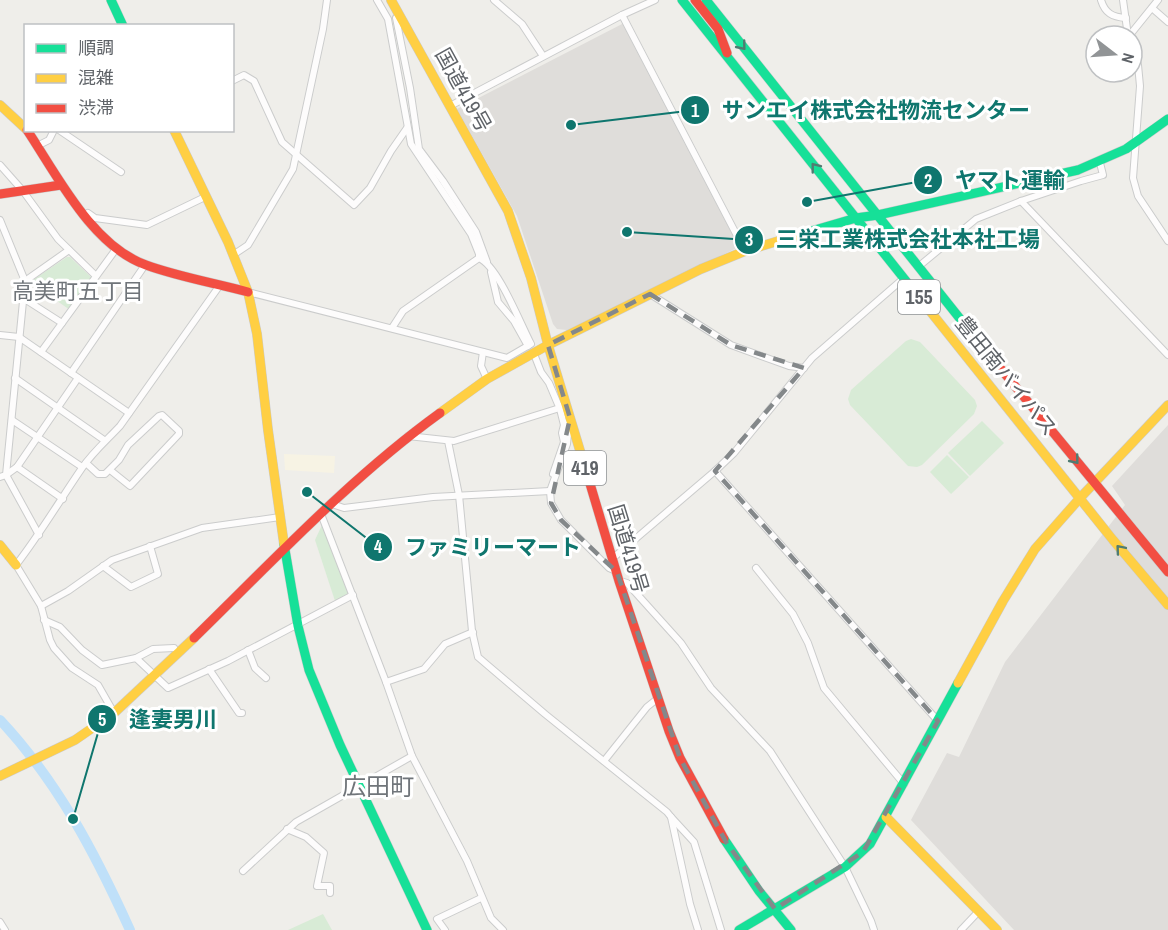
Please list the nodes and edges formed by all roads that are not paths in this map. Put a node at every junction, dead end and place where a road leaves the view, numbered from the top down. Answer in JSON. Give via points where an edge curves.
{"nodes":[{"id":1,"x":111,"y":0,"type":"edge"},
{"id":2,"x":327,"y":0,"type":"edge"},
{"id":3,"x":378,"y":0,"type":"edge"},
{"id":4,"x":385,"y":0,"type":"edge"},
{"id":5,"x":391,"y":0,"type":"edge"},
{"id":6,"x":494,"y":0,"type":"edge"},
{"id":7,"x":655,"y":0,"type":"edge"},
{"id":8,"x":682,"y":0,"type":"edge"},
{"id":9,"x":695,"y":0,"type":"edge"},
{"id":10,"x":706,"y":0,"type":"edge"},
{"id":11,"x":1101,"y":0,"type":"edge"},
{"id":12,"x":1123,"y":0,"type":"edge"},
{"id":13,"x":1158,"y":0,"type":"edge"},
{"id":14,"x":1152,"y":8,"type":"junction"},
{"id":15,"x":622,"y":15,"type":"junction"},
{"id":16,"x":1126,"y":18,"type":"junction"},
{"id":17,"x":1168,"y":22,"type":"edge"},
{"id":18,"x":122,"y":24,"type":"edge"},
{"id":19,"x":1127,"y":24,"type":"edge"},
{"id":20,"x":1139,"y":24,"type":"edge"},
{"id":21,"x":543,"y":56,"type":"junction"},
{"id":22,"x":729,"y":60,"type":"junction"},
{"id":23,"x":234,"y":80,"type":"edge"},
{"id":24,"x":1140,"y":84,"type":"edge"},
{"id":25,"x":0,"y":105,"type":"edge"},
{"id":26,"x":450,"y":106,"type":"junction"},
{"id":27,"x":1168,"y":118,"type":"edge"},
{"id":28,"x":24,"y":128,"type":"edge"},
{"id":29,"x":407,"y":128,"type":"junction"},
{"id":30,"x":27,"y":132,"type":"edge"},
{"id":31,"x":53,"y":132,"type":"edge"},
{"id":32,"x":62,"y":132,"type":"edge"},
{"id":33,"x":175,"y":132,"type":"edge"},
{"id":34,"x":37,"y":146,"type":"junction"},
{"id":35,"x":1134,"y":146,"type":"junction"},
{"id":36,"x":297,"y":156,"type":"junction"},
{"id":37,"x":1100,"y":163,"type":"junction"},
{"id":38,"x":0,"y":165,"type":"edge"},
{"id":39,"x":121,"y":172,"type":"dead end"},
{"id":40,"x":62,"y":185,"type":"junction"},
{"id":41,"x":23,"y":190,"type":"junction"},
{"id":42,"x":0,"y":194,"type":"edge"},
{"id":43,"x":205,"y":197,"type":"junction"},
{"id":44,"x":1021,"y":201,"type":"junction"},
{"id":45,"x":878,"y":215,"type":"junction"},
{"id":46,"x":856,"y":218,"type":"junction"},
{"id":47,"x":0,"y":220,"type":"edge"},
{"id":48,"x":1168,"y":242,"type":"edge"},
{"id":49,"x":116,"y":249,"type":"junction"},
{"id":50,"x":69,"y":250,"type":"junction"},
{"id":51,"x":745,"y":251,"type":"junction"},
{"id":52,"x":233,"y":255,"type":"junction"},
{"id":53,"x":479,"y":258,"type":"junction"},
{"id":54,"x":487,"y":261,"type":"junction"},
{"id":55,"x":145,"y":265,"type":"junction"},
{"id":56,"x":918,"y":267,"type":"junction"},
{"id":57,"x":96,"y":276,"type":"junction"},
{"id":58,"x":904,"y":278,"type":"junction"},
{"id":59,"x":25,"y":281,"type":"junction"},
{"id":60,"x":220,"y":285,"type":"junction"},
{"id":61,"x":248,"y":292,"type":"junction"},
{"id":62,"x":650,"y":294,"type":"junction"},
{"id":63,"x":23,"y":298,"type":"junction"},
{"id":64,"x":62,"y":323,"type":"junction"},
{"id":65,"x":392,"y":328,"type":"junction"},
{"id":66,"x":0,"y":334,"type":"edge"},
{"id":67,"x":19,"y":337,"type":"junction"},
{"id":68,"x":548,"y":345,"type":"junction"},
{"id":69,"x":528,"y":346,"type":"junction"},
{"id":70,"x":41,"y":352,"type":"junction"},
{"id":71,"x":483,"y":352,"type":"junction"},
{"id":72,"x":534,"y":354,"type":"junction"},
{"id":73,"x":1168,"y":355,"type":"edge"},
{"id":74,"x":804,"y":368,"type":"junction"},
{"id":75,"x":71,"y":373,"type":"junction"},
{"id":76,"x":15,"y":378,"type":"junction"},
{"id":77,"x":78,"y":378,"type":"junction"},
{"id":78,"x":487,"y":380,"type":"junction"},
{"id":79,"x":1168,"y":405,"type":"edge"},
{"id":80,"x":58,"y":407,"type":"junction"},
{"id":81,"x":563,"y":407,"type":"junction"},
{"id":82,"x":129,"y":413,"type":"junction"},
{"id":83,"x":570,"y":418,"type":"junction"},
{"id":84,"x":12,"y":420,"type":"junction"},
{"id":85,"x":408,"y":436,"type":"junction"},
{"id":86,"x":38,"y":437,"type":"junction"},
{"id":87,"x":104,"y":440,"type":"junction"},
{"id":88,"x":448,"y":441,"type":"junction"},
{"id":89,"x":84,"y":465,"type":"junction"},
{"id":90,"x":17,"y":467,"type":"junction"},
{"id":91,"x":110,"y":470,"type":"junction"},
{"id":92,"x":715,"y":471,"type":"junction"},
{"id":93,"x":3,"y":476,"type":"edge"},
{"id":94,"x":1094,"y":484,"type":"junction"},
{"id":95,"x":548,"y":491,"type":"junction"},
{"id":96,"x":459,"y":495,"type":"junction"},
{"id":97,"x":1080,"y":498,"type":"junction"},
{"id":98,"x":63,"y":499,"type":"junction"},
{"id":99,"x":332,"y":504,"type":"junction"},
{"id":100,"x":321,"y":514,"type":"junction"},
{"id":101,"x":280,"y":517,"type":"junction"},
{"id":102,"x":39,"y":535,"type":"junction"},
{"id":103,"x":0,"y":545,"type":"edge"},
{"id":104,"x":150,"y":546,"type":"junction"},
{"id":105,"x":285,"y":548,"type":"junction"},
{"id":106,"x":4,"y":557,"type":"edge"},
{"id":107,"x":612,"y":559,"type":"junction"},
{"id":108,"x":16,"y":565,"type":"junction"},
{"id":109,"x":102,"y":566,"type":"junction"},
{"id":110,"x":756,"y":568,"type":"dead end"},
{"id":111,"x":1168,"y":572,"type":"edge"},
{"id":112,"x":618,"y":576,"type":"junction"},
{"id":113,"x":353,"y":595,"type":"junction"},
{"id":114,"x":1168,"y":605,"type":"edge"},
{"id":115,"x":41,"y":606,"type":"junction"},
{"id":116,"x":44,"y":620,"type":"junction"},
{"id":117,"x":297,"y":626,"type":"junction"},
{"id":118,"x":472,"y":632,"type":"junction"},
{"id":119,"x":174,"y":648,"type":"dead end"},
{"id":120,"x":248,"y":651,"type":"junction"},
{"id":121,"x":136,"y":658,"type":"junction"},
{"id":122,"x":210,"y":669,"type":"junction"},
{"id":123,"x":155,"y":676,"type":"junction"},
{"id":124,"x":266,"y":678,"type":"dead end"},
{"id":125,"x":386,"y":682,"type":"junction"},
{"id":126,"x":657,"y":699,"type":"junction"},
{"id":127,"x":242,"y":712,"type":"dead end"},
{"id":128,"x":114,"y":713,"type":"junction"},
{"id":129,"x":938,"y":721,"type":"junction"},
{"id":130,"x":412,"y":756,"type":"junction"},
{"id":131,"x":604,"y":761,"type":"junction"},
{"id":132,"x":0,"y":776,"type":"edge"},
{"id":133,"x":904,"y":784,"type":"junction"},
{"id":134,"x":360,"y":785,"type":"junction"},
{"id":135,"x":671,"y":817,"type":"junction"},
{"id":136,"x":886,"y":817,"type":"junction"},
{"id":137,"x":287,"y":829,"type":"junction"},
{"id":138,"x":845,"y":867,"type":"junction"},
{"id":139,"x":243,"y":871,"type":"dead end"},
{"id":140,"x":330,"y":893,"type":"dead end"},
{"id":141,"x":481,"y":898,"type":"junction"},
{"id":142,"x":775,"y":909,"type":"junction"},
{"id":143,"x":979,"y":911,"type":"junction"},
{"id":144,"x":0,"y":922,"type":"edge"},
{"id":145,"x":5,"y":930,"type":"edge"},
{"id":146,"x":428,"y":930,"type":"edge"},
{"id":147,"x":445,"y":930,"type":"edge"},
{"id":148,"x":503,"y":930,"type":"edge"},
{"id":149,"x":698,"y":930,"type":"edge"},
{"id":150,"x":721,"y":930,"type":"edge"},
{"id":151,"x":739,"y":930,"type":"edge"},
{"id":152,"x":751,"y":930,"type":"edge"},
{"id":153,"x":790,"y":930,"type":"edge"},
{"id":154,"x":874,"y":930,"type":"edge"},
{"id":155,"x":961,"y":930,"type":"edge"},
{"id":156,"x":997,"y":930,"type":"edge"}],
"edges":[{"from":1,"to":18,"type":"main road"},
{"from":2,"to":36,"type":"street"},
{"from":3,"to":29,"type":"street","via":[[390,26]]},
{"from":4,"to":54,"type":"street","via":[[398,26],[419,149],[476,232]]},
{"from":5,"to":26,"type":"main road","name":"国道419号","number":"419"},
{"from":6,"to":21,"type":"street","via":[[522,24]]},
{"from":7,"to":15,"type":"street"},
{"from":8,"to":22,"type":"main road","name":"豊田南バイパス","number":"155"},
{"from":9,"to":22,"type":"main road","via":[[718,29]]},
{"from":10,"to":45,"type":"main road","name":"豊田南バイパス","number":"155","one_way":true},
{"from":11,"to":16,"type":"street","via":[[1111,15]]},
{"from":12,"to":16,"type":"street"},
{"from":13,"to":14,"type":"street"},
{"from":14,"to":17,"type":"street"},
{"from":14,"to":20,"type":"street"},
{"from":15,"to":21,"type":"street"},
{"from":15,"to":51,"type":"street"},
{"from":16,"to":19,"type":"street"},
{"from":21,"to":26,"type":"street"},
{"from":46,"to":22,"type":"main road","name":"豊田南バイパス","number":"155","one_way":true},
{"from":23,"to":36,"type":"street","via":[[244,75],[254,81],[282,142]]},
{"from":24,"to":35,"type":"street"},
{"from":25,"to":28,"type":"main road"},
{"from":26,"to":68,"type":"main road","name":"国道419号","number":"419","via":[[508,211]]},
{"from":27,"to":35,"type":"main road"},
{"from":29,"to":36,"type":"street","via":[[370,188],[354,205]]},
{"from":29,"to":53,"type":"street","via":[[416,153],[471,234]]},
{"from":30,"to":34,"type":"main road"},
{"from":31,"to":34,"type":"street","via":[[49,140]]},
{"from":32,"to":39,"type":"street"},
{"from":33,"to":43,"type":"main road"},
{"from":34,"to":40,"type":"main road"},
{"from":35,"to":37,"type":"main road"},
{"from":35,"to":48,"type":"street","via":[[1133,178],[1138,196]]},
{"from":36,"to":52,"type":"street","via":[[248,244]]},
{"from":37,"to":44,"type":"street","via":[[1103,175]]},
{"from":37,"to":45,"type":"main road"},
{"from":38,"to":41,"type":"street"},
{"from":40,"to":41,"type":"main road"},
{"from":40,"to":43,"type":"street","via":[[70,188],[95,218],[147,225]]},
{"from":40,"to":49,"type":"main road","via":[[89,222]]},
{"from":41,"to":42,"type":"main road"},
{"from":41,"to":50,"type":"street"},
{"from":43,"to":52,"type":"main road"},
{"from":44,"to":56,"type":"street","via":[[976,219]]},
{"from":44,"to":73,"type":"street"},
{"from":45,"to":46,"type":"main road"},
{"from":45,"to":56,"type":"main road","name":"豊田南バイパス","number":"155"},
{"from":46,"to":51,"type":"main road"},
{"from":46,"to":58,"type":"main road","name":"豊田南バイパス","number":"155"},
{"from":47,"to":59,"type":"street"},
{"from":49,"to":55,"type":"main road"},
{"from":49,"to":57,"type":"street"},
{"from":50,"to":57,"type":"street"},
{"from":50,"to":59,"type":"street"},
{"from":51,"to":62,"type":"main road"},
{"from":52,"to":61,"type":"main road"},
{"from":53,"to":54,"type":"street"},
{"from":53,"to":65,"type":"street","via":[[403,311]]},
{"from":54,"to":69,"type":"street","via":[[498,302]]},
{"from":54,"to":69,"type":"street","via":[[531,344]]},
{"from":55,"to":60,"type":"main road"},
{"from":55,"to":75,"type":"street"},
{"from":56,"to":94,"type":"main road","name":"豊田南バイパス","number":"155","one_way":true},
{"from":57,"to":64,"type":"street"},
{"from":58,"to":74,"type":"street"},
{"from":58,"to":97,"type":"main road","name":"豊田南バイパス","number":"155"},
{"from":59,"to":63,"type":"street"},
{"from":60,"to":61,"type":"main road"},
{"from":60,"to":82,"type":"street"},
{"from":61,"to":65,"type":"street"},
{"from":61,"to":101,"type":"main road"},
{"from":62,"to":68,"type":"main road"},
{"from":62,"to":74,"type":"street","via":[[731,345]]},
{"from":63,"to":64,"type":"street"},
{"from":63,"to":67,"type":"street"},
{"from":64,"to":70,"type":"street"},
{"from":65,"to":71,"type":"street"},
{"from":66,"to":67,"type":"street"},
{"from":67,"to":70,"type":"street"},
{"from":67,"to":76,"type":"street"},
{"from":68,"to":72,"type":"main road"},
{"from":68,"to":81,"type":"main road","name":"国道419号","number":"419"},
{"from":69,"to":71,"type":"street","via":[[507,358]]},
{"from":70,"to":75,"type":"street"},
{"from":71,"to":78,"type":"street","via":[[481,366]]},
{"from":72,"to":78,"type":"main road"},
{"from":72,"to":81,"type":"street"},
{"from":74,"to":92,"type":"street"},
{"from":75,"to":77,"type":"street"},
{"from":76,"to":80,"type":"street"},
{"from":76,"to":84,"type":"street"},
{"from":77,"to":80,"type":"street"},
{"from":77,"to":82,"type":"street"},
{"from":78,"to":85,"type":"main road"},
{"from":79,"to":94,"type":"main road"},
{"from":80,"to":86,"type":"street"},
{"from":80,"to":87,"type":"street"},
{"from":81,"to":83,"type":"main road","name":"国道419号","number":"419"},
{"from":81,"to":88,"type":"street"},
{"from":81,"to":95,"type":"street","via":[[564,442]]},
{"from":82,"to":87,"type":"street"},
{"from":83,"to":95,"type":"street","via":[[567,444]]},
{"from":83,"to":107,"type":"main road","name":"国道419号","number":"419"},
{"from":84,"to":86,"type":"street"},
{"from":84,"to":93,"type":"street"},
{"from":85,"to":88,"type":"street"},
{"from":85,"to":99,"type":"main road"},
{"from":86,"to":89,"type":"street"},
{"from":86,"to":90,"type":"street"},
{"from":87,"to":89,"type":"street"},
{"from":88,"to":96,"type":"street"},
{"from":89,"to":91,"type":"street","via":[[98,474]]},
{"from":89,"to":98,"type":"street"},
{"from":90,"to":93,"type":"street"},
{"from":90,"to":98,"type":"street"},
{"from":91,"to":91,"type":"street","via":[[128,444],[159,416],[179,431],[130,486]]},
{"from":92,"to":107,"type":"street"},
{"from":92,"to":129,"type":"street"},
{"from":93,"to":102,"type":"street"},
{"from":94,"to":97,"type":"main road"},
{"from":94,"to":111,"type":"main road","name":"豊田南バイパス","number":"155"},
{"from":95,"to":96,"type":"street"},
{"from":95,"to":112,"type":"street","via":[[561,520]]},
{"from":96,"to":99,"type":"street","via":[[344,508]]},
{"from":96,"to":118,"type":"street"},
{"from":114,"to":97,"type":"main road","name":"豊田南バイパス","number":"155","one_way":true},
{"from":97,"to":129,"type":"main road","via":[[1026,564]]},
{"from":98,"to":102,"type":"street"},
{"from":99,"to":100,"type":"main road"},
{"from":100,"to":105,"type":"main road"},
{"from":100,"to":113,"type":"street"},
{"from":101,"to":104,"type":"street","via":[[202,528]]},
{"from":101,"to":105,"type":"main road"},
{"from":102,"to":108,"type":"street"},
{"from":103,"to":106,"type":"main road"},
{"from":104,"to":109,"type":"street"},
{"from":104,"to":109,"type":"street","via":[[158,574],[131,587]]},
{"from":105,"to":117,"type":"main road"},
{"from":105,"to":123,"type":"main road"},
{"from":106,"to":108,"type":"main road"},
{"from":107,"to":112,"type":"main road","name":"国道419号","number":"419"},
{"from":108,"to":115,"type":"street"},
{"from":109,"to":115,"type":"street"},
{"from":110,"to":133,"type":"street","via":[[794,614],[824,688]]},
{"from":112,"to":126,"type":"main road","name":"国道419号","number":"419"},
{"from":112,"to":138,"type":"street","via":[[681,643],[711,688],[770,752]]},
{"from":113,"to":117,"type":"street"},
{"from":113,"to":125,"type":"street"},
{"from":115,"to":116,"type":"street"},
{"from":116,"to":121,"type":"street","via":[[60,627],[102,665]]},
{"from":116,"to":128,"type":"street","via":[[54,648],[72,668],[98,684]]},
{"from":117,"to":120,"type":"street"},
{"from":117,"to":134,"type":"main road","via":[[313,680]]},
{"from":118,"to":125,"type":"street","via":[[445,644],[424,669]]},
{"from":118,"to":131,"type":"street","via":[[482,661]]},
{"from":119,"to":121,"type":"street","via":[[153,649]]},
{"from":120,"to":122,"type":"street"},
{"from":120,"to":124,"type":"street","via":[[255,668]]},
{"from":121,"to":123,"type":"street"},
{"from":122,"to":123,"type":"street","via":[[168,688]]},
{"from":122,"to":127,"type":"street","via":[[239,713]]},
{"from":123,"to":128,"type":"main road"},
{"from":125,"to":130,"type":"street"},
{"from":126,"to":131,"type":"street"},
{"from":126,"to":142,"type":"main road","name":"国道419号","number":"419","via":[[680,758],[726,842]]},
{"from":128,"to":132,"type":"main road","via":[[75,740]]},
{"from":129,"to":133,"type":"main road"},
{"from":130,"to":134,"type":"street"},
{"from":130,"to":141,"type":"street","via":[[467,861]]},
{"from":131,"to":135,"type":"street"},
{"from":133,"to":136,"type":"main road"},
{"from":134,"to":137,"type":"street"},
{"from":134,"to":146,"type":"main road"},
{"from":135,"to":149,"type":"street"},
{"from":135,"to":150,"type":"street","via":[[694,842]]},
{"from":136,"to":138,"type":"main road","via":[[870,844]]},
{"from":136,"to":143,"type":"main road"},
{"from":137,"to":139,"type":"street"},
{"from":137,"to":140,"type":"street","via":[[306,837],[324,853],[317,886],[330,886]]},
{"from":138,"to":142,"type":"main road"},
{"from":138,"to":154,"type":"street"},
{"from":141,"to":147,"type":"street","via":[[437,919]]},
{"from":141,"to":148,"type":"street","via":[[490,918]]},
{"from":142,"to":151,"type":"main road"},
{"from":142,"to":152,"type":"main road","via":[[770,918]]},
{"from":142,"to":153,"type":"main road","name":"国道419号","number":"419"},
{"from":143,"to":155,"type":"street"},
{"from":143,"to":156,"type":"main road"},
{"from":144,"to":145,"type":"street"}]}
